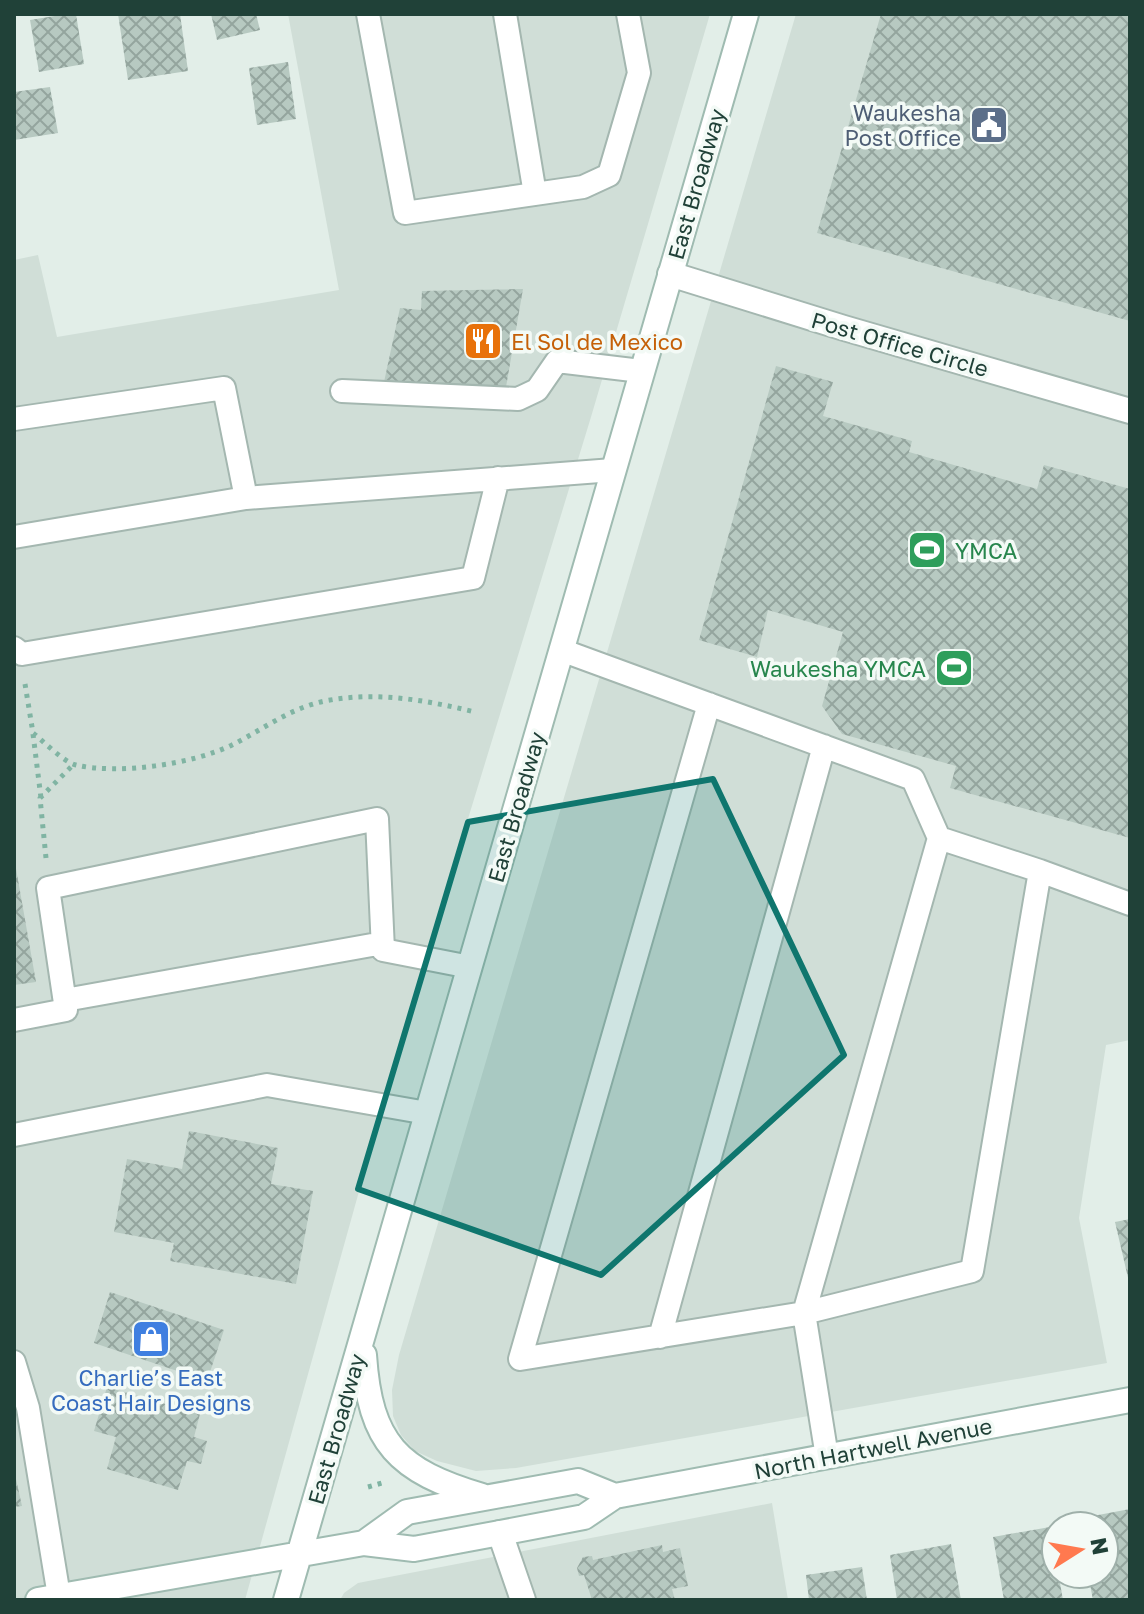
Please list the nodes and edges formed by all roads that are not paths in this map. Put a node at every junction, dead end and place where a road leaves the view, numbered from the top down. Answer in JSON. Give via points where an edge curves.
{"nodes":[{"id":1,"x":368,"y":14,"type":"edge"},
{"id":2,"x":505,"y":14,"type":"edge"},
{"id":3,"x":628,"y":14,"type":"edge"},
{"id":4,"x":746,"y":14,"type":"edge"},
{"id":5,"x":535,"y":194,"type":"junction"},
{"id":6,"x":670,"y":274,"type":"junction"},
{"id":7,"x":641,"y":371,"type":"junction"},
{"id":8,"x":342,"y":391,"type":"dead end"},
{"id":9,"x":1130,"y":411,"type":"edge"},
{"id":10,"x":14,"y":419,"type":"edge"},
{"id":11,"x":613,"y":470,"type":"junction"},
{"id":12,"x":498,"y":478,"type":"junction"},
{"id":13,"x":246,"y":498,"type":"junction"},
{"id":14,"x":14,"y":537,"type":"edge"},
{"id":15,"x":14,"y":648,"type":"edge"},
{"id":16,"x":561,"y":650,"type":"junction"},
{"id":17,"x":709,"y":704,"type":"junction"},
{"id":18,"x":824,"y":746,"type":"junction"},
{"id":19,"x":939,"y":838,"type":"junction"},
{"id":20,"x":1040,"y":871,"type":"junction"},
{"id":21,"x":1130,"y":904,"type":"edge"},
{"id":22,"x":383,"y":943,"type":"junction"},
{"id":23,"x":470,"y":967,"type":"junction"},
{"id":24,"x":66,"y":1005,"type":"junction"},
{"id":25,"x":14,"y":1020,"type":"edge"},
{"id":26,"x":427,"y":1113,"type":"junction"},
{"id":27,"x":14,"y":1135,"type":"edge"},
{"id":28,"x":804,"y":1313,"type":"junction"},
{"id":29,"x":362,"y":1337,"type":"junction"},
{"id":30,"x":660,"y":1337,"type":"junction"},
{"id":31,"x":14,"y":1362,"type":"edge"},
{"id":32,"x":1130,"y":1400,"type":"edge"},
{"id":33,"x":827,"y":1457,"type":"junction"},
{"id":34,"x":615,"y":1496,"type":"junction"},
{"id":35,"x":488,"y":1498,"type":"junction"},
{"id":36,"x":500,"y":1533,"type":"junction"},
{"id":37,"x":364,"y":1543,"type":"junction"},
{"id":38,"x":300,"y":1554,"type":"junction"},
{"id":39,"x":44,"y":1599,"type":"edge"},
{"id":40,"x":286,"y":1600,"type":"edge"},
{"id":41,"x":523,"y":1600,"type":"edge"}],
"edges":[{"from":1,"to":5,"type":"lane","via":[[405,213]]},
{"from":2,"to":5,"type":"lane"},
{"from":3,"to":5,"type":"lane","via":[[639,73],[609,175],[583,187]]},
{"from":4,"to":6,"type":"street","name":"East Broadway"},
{"from":6,"to":7,"type":"street","name":"East Broadway"},
{"from":6,"to":9,"type":"street","name":"Post Office Circle"},
{"from":7,"to":8,"type":"lane","via":[[557,361],[537,390],[518,399]]},
{"from":7,"to":11,"type":"street","name":"East Broadway"},
{"from":10,"to":13,"type":"lane","via":[[224,388]]},
{"from":11,"to":12,"type":"lane"},
{"from":11,"to":16,"type":"street","name":"East Broadway"},
{"from":12,"to":13,"type":"lane"},
{"from":12,"to":15,"type":"lane","via":[[473,578],[22,654]]},
{"from":13,"to":14,"type":"lane"},
{"from":16,"to":17,"type":"lane"},
{"from":16,"to":23,"type":"street","name":"East Broadway"},
{"from":17,"to":18,"type":"lane"},
{"from":17,"to":30,"type":"lane","via":[[520,1359]]},
{"from":18,"to":19,"type":"lane","via":[[913,779]]},
{"from":18,"to":30,"type":"lane"},
{"from":19,"to":20,"type":"lane"},
{"from":19,"to":28,"type":"lane"},
{"from":20,"to":21,"type":"lane"},
{"from":20,"to":28,"type":"lane","via":[[972,1271]]},
{"from":22,"to":23,"type":"lane","via":[[383,950]]},
{"from":22,"to":24,"type":"lane"},
{"from":22,"to":24,"type":"lane","via":[[377,819],[48,888]]},
{"from":23,"to":26,"type":"street","name":"East Broadway"},
{"from":24,"to":25,"type":"lane"},
{"from":26,"to":27,"type":"lane","via":[[267,1085]]},
{"from":26,"to":29,"type":"street","name":"East Broadway"},
{"from":28,"to":30,"type":"lane"},
{"from":28,"to":33,"type":"lane"},
{"from":29,"to":35,"type":"street","via":[[366,1385],[385,1441],[432,1477]]},
{"from":29,"to":38,"type":"street","name":"East Broadway"},
{"from":31,"to":39,"type":"lane","via":[[28,1408]]},
{"from":32,"to":33,"type":"street","name":"North Hartwell Avenue"},
{"from":33,"to":34,"type":"street","name":"North Hartwell Avenue"},
{"from":34,"to":35,"type":"street","name":"North Hartwell Avenue","via":[[578,1481]]},
{"from":34,"to":36,"type":"street","name":"North Hartwell Avenue","via":[[584,1517]]},
{"from":35,"to":37,"type":"street","name":"North Hartwell Avenue","via":[[407,1512]]},
{"from":36,"to":37,"type":"street","name":"North Hartwell Avenue","via":[[414,1549]]},
{"from":36,"to":41,"type":"street"},
{"from":37,"to":38,"type":"street","name":"North Hartwell Avenue"},
{"from":38,"to":39,"type":"street","name":"North Hartwell Avenue"},
{"from":38,"to":40,"type":"street","name":"East Broadway"}]}
